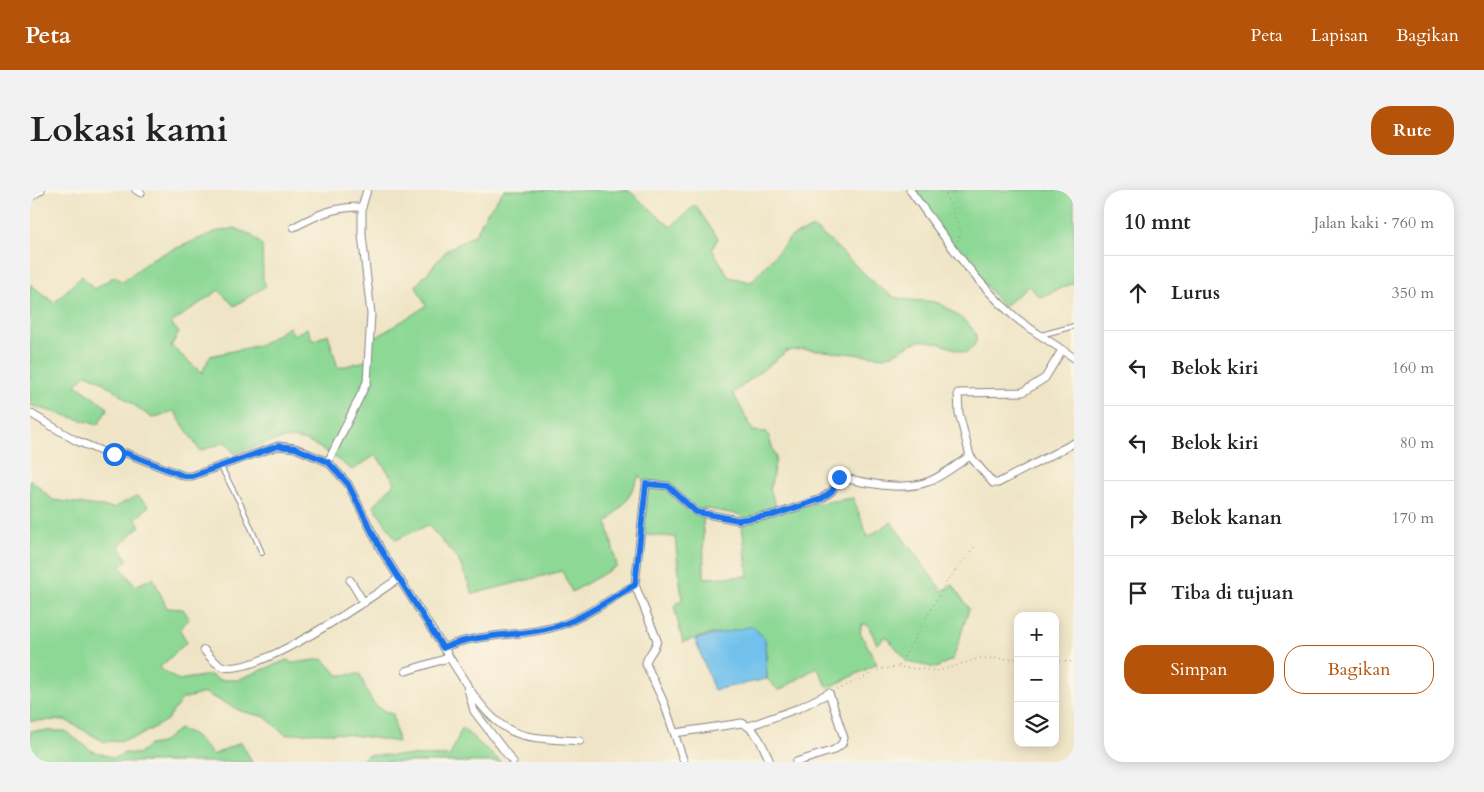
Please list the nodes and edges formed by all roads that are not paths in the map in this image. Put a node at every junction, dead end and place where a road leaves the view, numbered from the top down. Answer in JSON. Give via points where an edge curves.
{"nodes":[{"id":1,"x":41,"y":190,"type":"edge"},
{"id":2,"x":368,"y":190,"type":"edge"},
{"id":3,"x":910,"y":190,"type":"edge"},
{"id":4,"x":30,"y":197,"type":"edge"},
{"id":5,"x":362,"y":207,"type":"junction"},
{"id":6,"x":294,"y":227,"type":"dead end"},
{"id":7,"x":1074,"y":326,"type":"edge"},
{"id":8,"x":1041,"y":335,"type":"junction"},
{"id":9,"x":1062,"y":350,"type":"junction"},
{"id":10,"x":1074,"y":358,"type":"edge"},
{"id":11,"x":30,"y":413,"type":"edge"},
{"id":12,"x":1074,"y":443,"type":"edge"},
{"id":13,"x":970,"y":456,"type":"junction"},
{"id":14,"x":328,"y":462,"type":"junction"},
{"id":15,"x":220,"y":465,"type":"junction"},
{"id":16,"x":262,"y":553,"type":"dead end"},
{"id":17,"x":398,"y":579,"type":"junction"},
{"id":18,"x":350,"y":580,"type":"dead end"},
{"id":19,"x":635,"y":585,"type":"junction"},
{"id":20,"x":364,"y":604,"type":"junction"},
{"id":21,"x":443,"y":648,"type":"junction"},
{"id":22,"x":204,"y":650,"type":"dead end"},
{"id":23,"x":448,"y":658,"type":"junction"},
{"id":24,"x":406,"y":671,"type":"dead end"},
{"id":25,"x":467,"y":686,"type":"junction"},
{"id":26,"x":749,"y":726,"type":"junction"},
{"id":27,"x":676,"y":733,"type":"junction"},
{"id":28,"x":580,"y":741,"type":"dead end"},
{"id":29,"x":513,"y":762,"type":"edge"},
{"id":30,"x":684,"y":762,"type":"edge"},
{"id":31,"x":770,"y":762,"type":"edge"},
{"id":32,"x":796,"y":762,"type":"edge"}],
"edges":[{"from":1,"to":4,"type":"street"},
{"from":2,"to":5,"type":"street"},
{"from":3,"to":8,"type":"street","via":[[992,295],[1016,318]]},
{"from":5,"to":6,"type":"street","via":[[339,207],[319,213]]},
{"from":5,"to":14,"type":"street","via":[[371,314],[366,382]]},
{"from":7,"to":8,"type":"lane"},
{"from":8,"to":9,"type":"street"},
{"from":9,"to":10,"type":"street"},
{"from":9,"to":13,"type":"street","via":[[1045,378],[1023,392],[958,393],[959,413]]},
{"from":11,"to":15,"type":"street","via":[[75,440],[103,452],[134,456],[177,474],[192,476]]},
{"from":12,"to":13,"type":"street","via":[[998,483],[993,483]]},
{"from":13,"to":19,"type":"street","via":[[930,480],[916,484],[864,483],[839,477],[832,491],[821,499],[774,515],[738,520],[696,512],[668,486],[646,484]]},
{"from":14,"to":15,"type":"street","via":[[295,448],[278,446]]},
{"from":14,"to":17,"type":"street","via":[[348,484]]},
{"from":15,"to":16,"type":"lane"},
{"from":17,"to":20,"type":"street"},
{"from":17,"to":21,"type":"street"},
{"from":18,"to":20,"type":"street"},
{"from":19,"to":21,"type":"street","via":[[565,624],[470,638]]},
{"from":19,"to":27,"type":"street","via":[[657,640],[646,664]]},
{"from":20,"to":22,"type":"street","via":[[320,630],[248,664],[226,667],[211,659]]},
{"from":21,"to":23,"type":"street"},
{"from":23,"to":24,"type":"street"},
{"from":23,"to":25,"type":"street"},
{"from":25,"to":28,"type":"street","via":[[485,712],[508,730],[525,737]]},
{"from":25,"to":29,"type":"street","via":[[474,712]]},
{"from":26,"to":27,"type":"street","via":[[742,723]]},
{"from":26,"to":31,"type":"street"},
{"from":26,"to":32,"type":"street","via":[[829,693],[844,738],[842,744],[834,750]]},
{"from":27,"to":30,"type":"street"}]}
